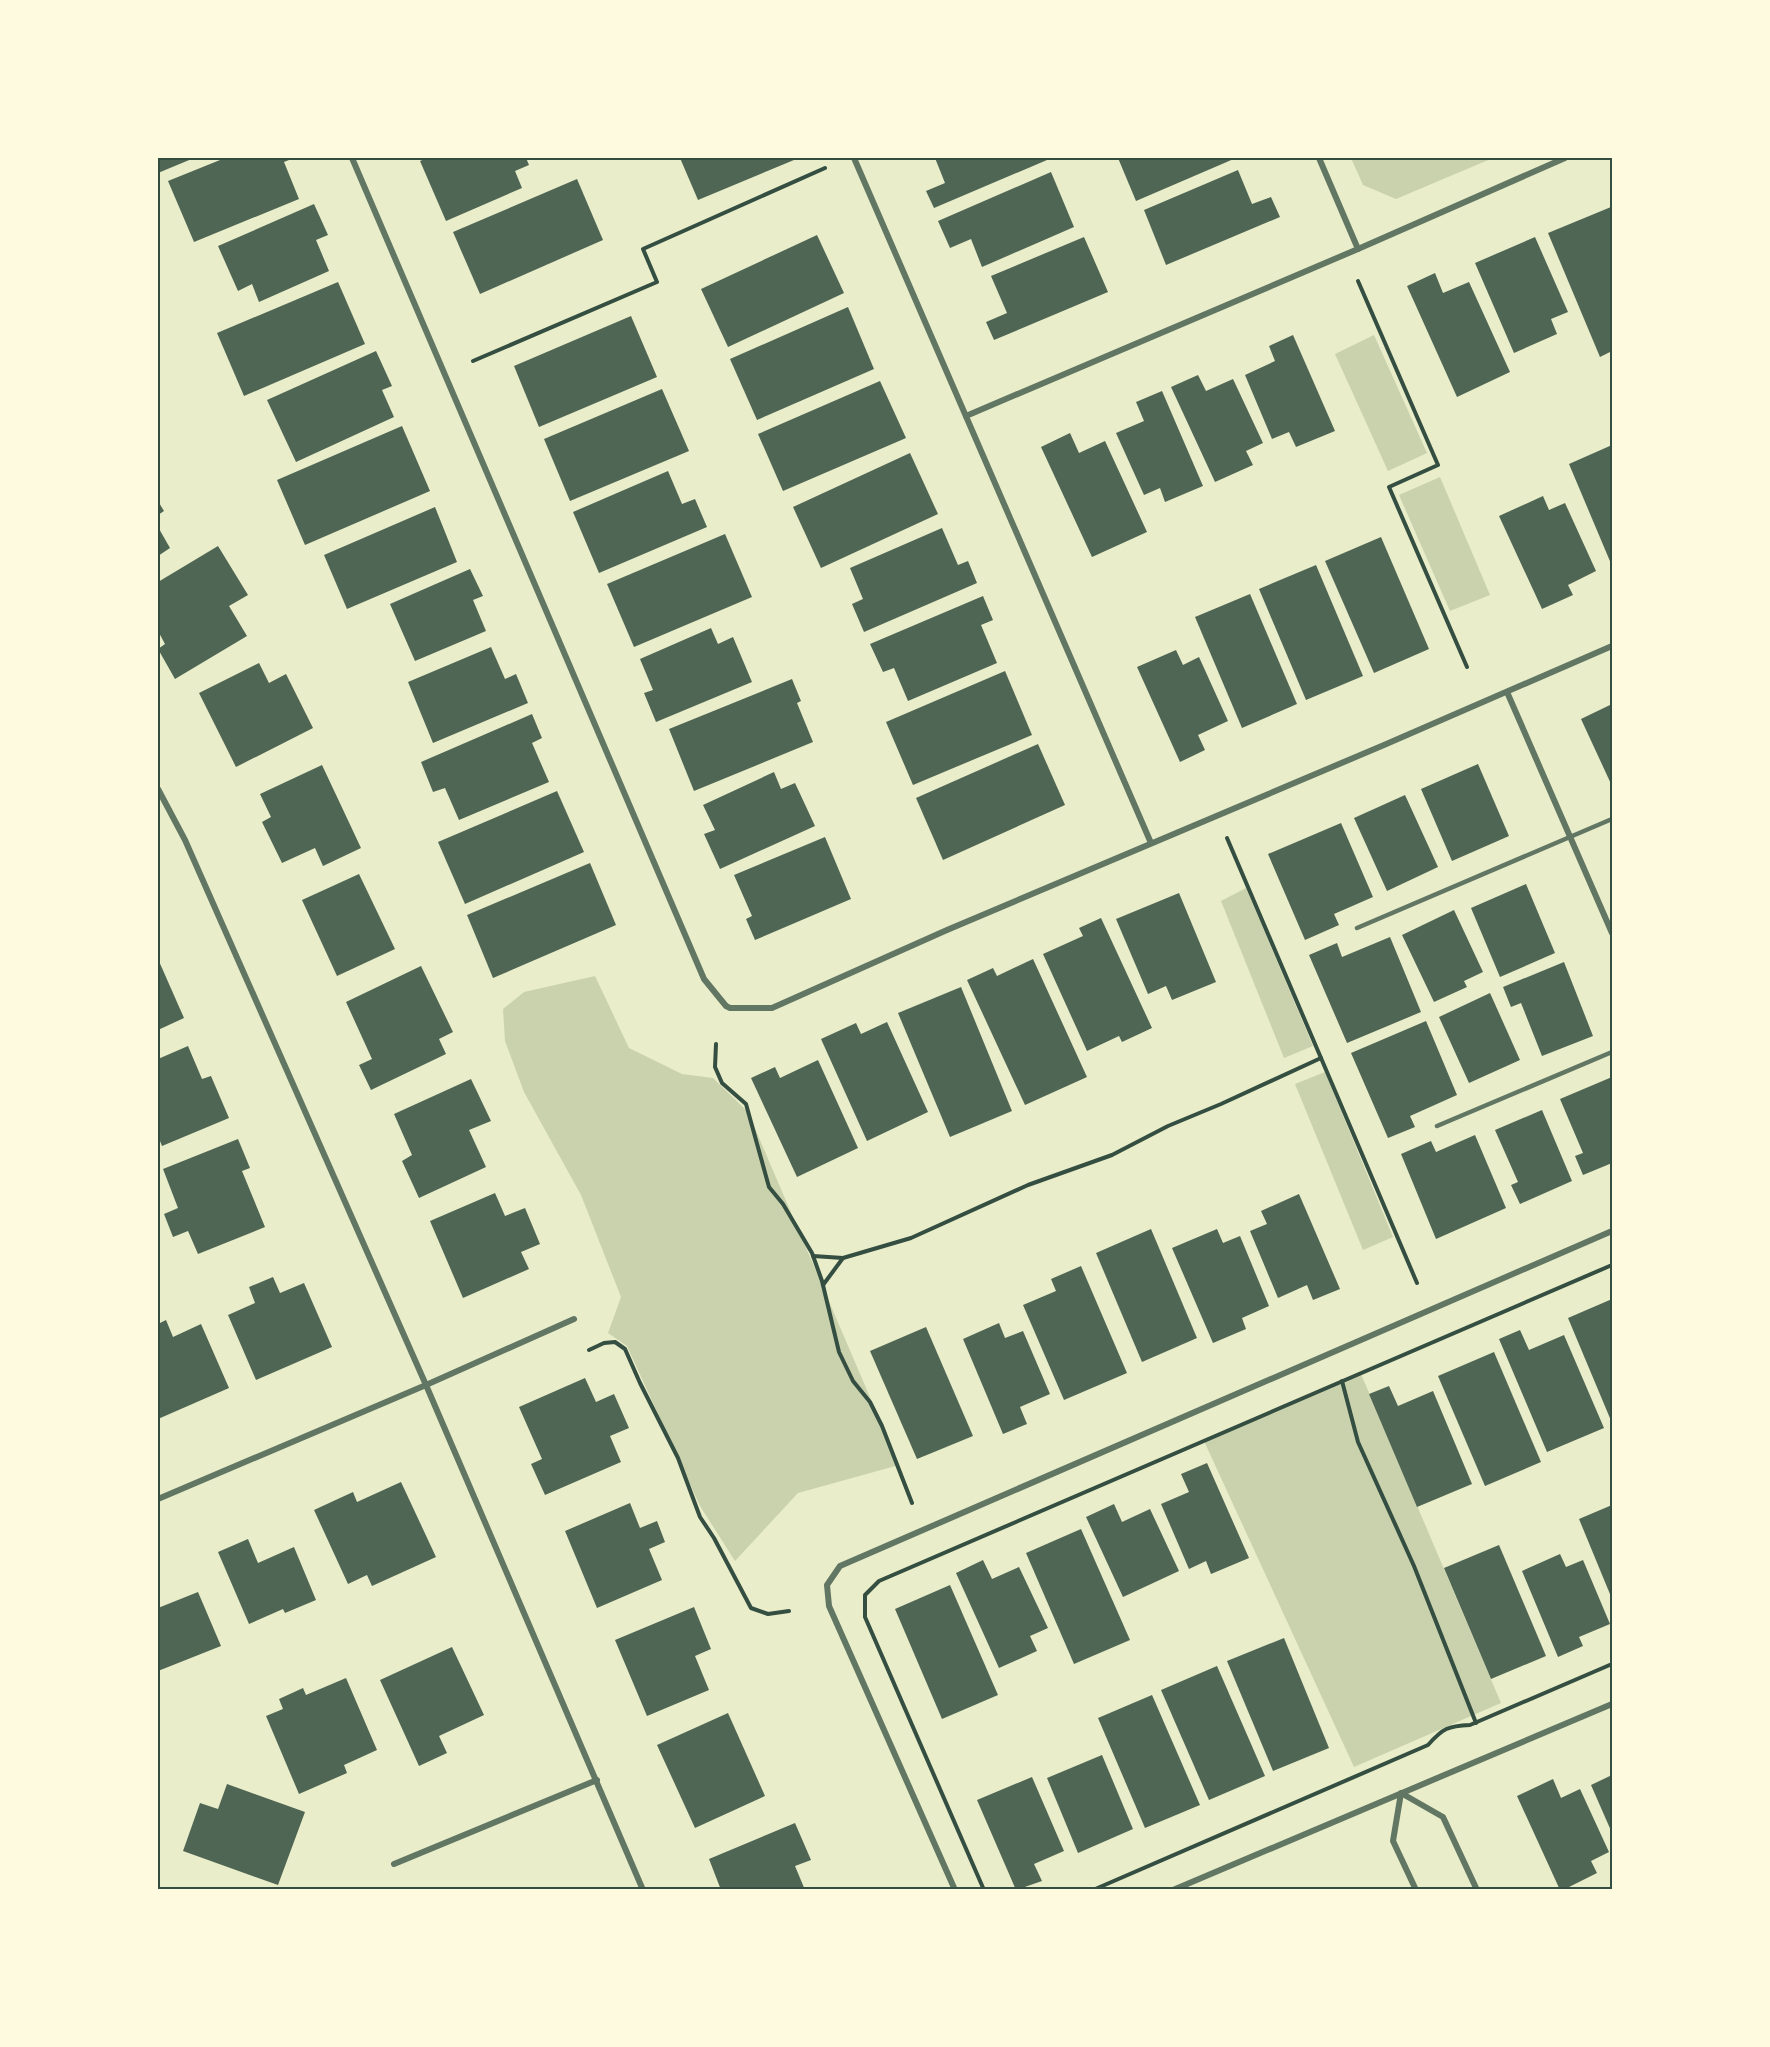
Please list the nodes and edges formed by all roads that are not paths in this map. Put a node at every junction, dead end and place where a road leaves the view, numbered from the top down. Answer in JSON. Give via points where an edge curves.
{"nodes":[{"id":1,"x":352,"y":158,"type":"edge"},
{"id":2,"x":854,"y":158,"type":"edge"},
{"id":3,"x":1318,"y":158,"type":"edge"},
{"id":4,"x":1565,"y":158,"type":"edge"},
{"id":5,"x":1358,"y":249,"type":"junction"},
{"id":6,"x":966,"y":416,"type":"junction"},
{"id":7,"x":1612,"y":646,"type":"edge"},
{"id":8,"x":1507,"y":692,"type":"junction"},
{"id":9,"x":158,"y":789,"type":"edge"},
{"id":10,"x":1612,"y":819,"type":"edge"},
{"id":11,"x":1571,"y":838,"type":"junction"},
{"id":12,"x":1151,"y":843,"type":"junction"},
{"id":13,"x":1357,"y":928,"type":"dead end"},
{"id":14,"x":1612,"y":933,"type":"edge"},
{"id":15,"x":1612,"y":1052,"type":"edge"},
{"id":16,"x":1437,"y":1126,"type":"dead end"},
{"id":17,"x":1612,"y":1231,"type":"edge"},
{"id":18,"x":573,"y":1319,"type":"dead end"},
{"id":19,"x":426,"y":1385,"type":"junction"},
{"id":20,"x":158,"y":1499,"type":"edge"},
{"id":21,"x":1612,"y":1704,"type":"edge"},
{"id":22,"x":597,"y":1780,"type":"junction"},
{"id":23,"x":1401,"y":1793,"type":"junction"},
{"id":24,"x":394,"y":1864,"type":"dead end"},
{"id":25,"x":643,"y":1890,"type":"edge"},
{"id":26,"x":955,"y":1890,"type":"edge"},
{"id":27,"x":1173,"y":1890,"type":"edge"},
{"id":28,"x":1416,"y":1890,"type":"edge"},
{"id":29,"x":1477,"y":1890,"type":"edge"}],
"edges":[{"from":1,"to":12,"type":"street","via":[[704,979],[726,1006],[772,1008]]},
{"from":2,"to":6,"type":"street"},
{"from":3,"to":5,"type":"street"},
{"from":4,"to":5,"type":"street"},
{"from":5,"to":6,"type":"street"},
{"from":6,"to":12,"type":"street"},
{"from":7,"to":8,"type":"street"},
{"from":8,"to":11,"type":"street"},
{"from":8,"to":12,"type":"street"},
{"from":9,"to":19,"type":"street","via":[[185,840]]},
{"from":10,"to":11,"type":"lane"},
{"from":11,"to":13,"type":"lane"},
{"from":11,"to":14,"type":"street"},
{"from":15,"to":16,"type":"lane"},
{"from":17,"to":26,"type":"street","via":[[840,1566],[826,1585],[829,1606]]},
{"from":18,"to":19,"type":"street"},
{"from":19,"to":20,"type":"street"},
{"from":19,"to":22,"type":"street"},
{"from":21,"to":23,"type":"street"},
{"from":22,"to":24,"type":"street"},
{"from":22,"to":25,"type":"street"},
{"from":23,"to":27,"type":"street"},
{"from":23,"to":28,"type":"street","via":[[1393,1841]]},
{"from":23,"to":29,"type":"street","via":[[1443,1817]]}]}
